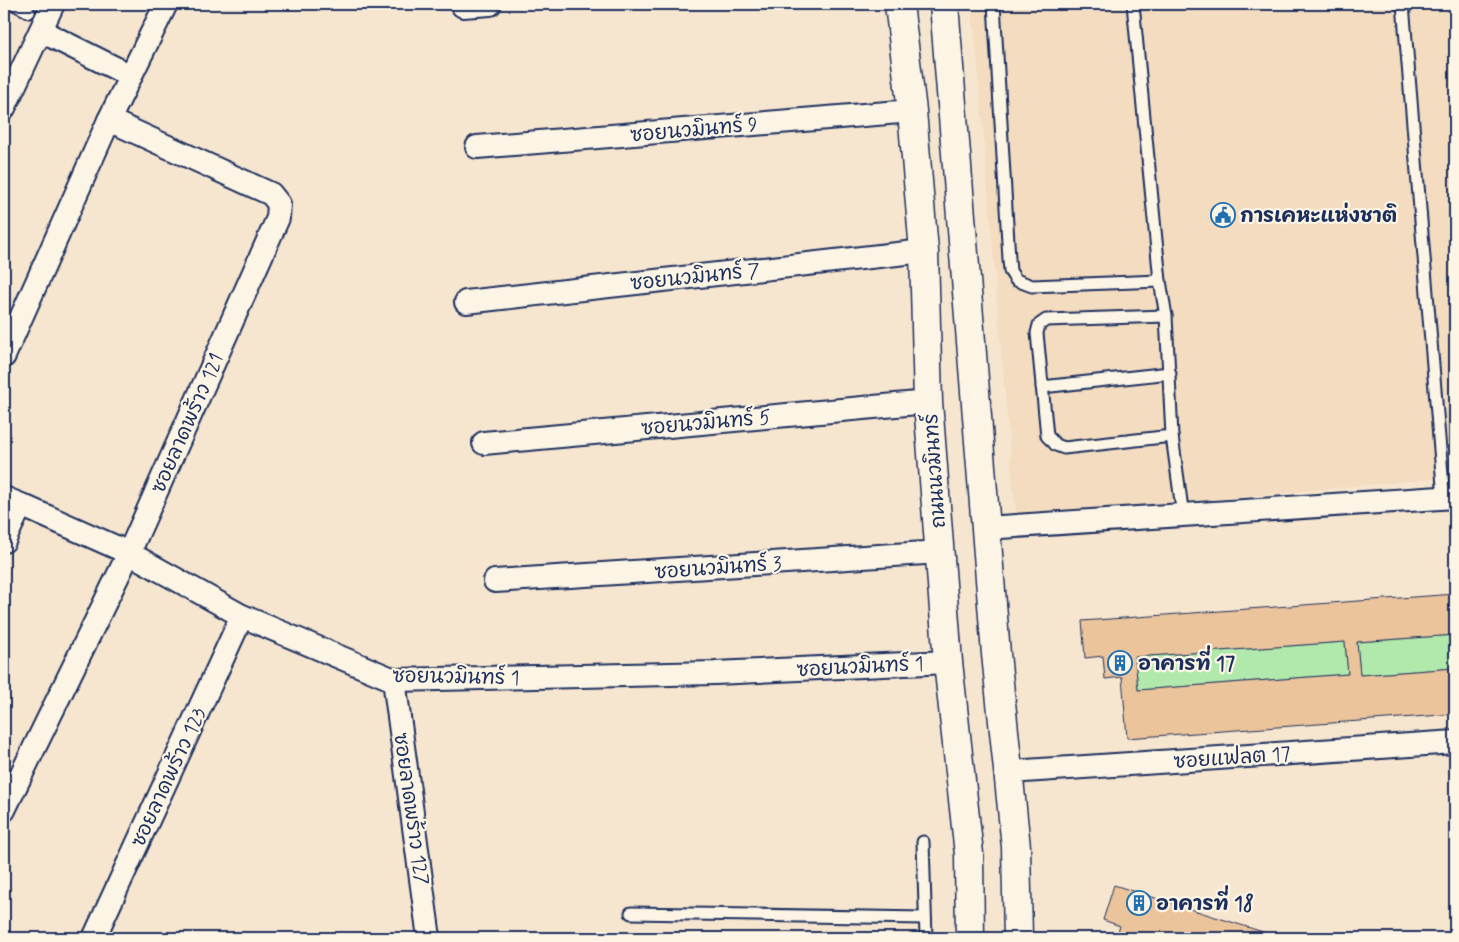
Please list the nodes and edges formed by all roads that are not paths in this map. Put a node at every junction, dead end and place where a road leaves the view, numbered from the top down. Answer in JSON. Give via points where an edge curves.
{"nodes":[{"id":1,"x":14,"y":4,"type":"edge"},
{"id":2,"x":54,"y":4,"type":"edge"},
{"id":3,"x":166,"y":4,"type":"edge"},
{"id":4,"x":490,"y":4,"type":"edge"},
{"id":5,"x":899,"y":4,"type":"edge"},
{"id":6,"x":944,"y":4,"type":"edge"},
{"id":7,"x":994,"y":4,"type":"edge"},
{"id":8,"x":1134,"y":4,"type":"edge"},
{"id":9,"x":1403,"y":4,"type":"edge"},
{"id":10,"x":463,"y":6,"type":"dead end"},
{"id":11,"x":29,"y":12,"type":"dead end"},
{"id":12,"x":41,"y":31,"type":"junction"},
{"id":13,"x":131,"y":76,"type":"junction"},
{"id":14,"x":4,"y":108,"type":"edge"},
{"id":15,"x":912,"y":111,"type":"junction"},
{"id":16,"x":109,"y":120,"type":"junction"},
{"id":17,"x":477,"y":147,"type":"dead end"},
{"id":18,"x":924,"y":250,"type":"junction"},
{"id":19,"x":1160,"y":281,"type":"junction"},
{"id":20,"x":466,"y":302,"type":"dead end"},
{"id":21,"x":1166,"y":316,"type":"junction"},
{"id":22,"x":4,"y":356,"type":"edge"},
{"id":23,"x":1170,"y":373,"type":"junction"},
{"id":24,"x":1042,"y":387,"type":"junction"},
{"id":25,"x":928,"y":402,"type":"junction"},
{"id":26,"x":1172,"y":436,"type":"junction"},
{"id":27,"x":484,"y":442,"type":"dead end"},
{"id":28,"x":1449,"y":497,"type":"edge"},
{"id":29,"x":13,"y":502,"type":"edge"},
{"id":30,"x":1182,"y":516,"type":"junction"},
{"id":31,"x":985,"y":528,"type":"junction"},
{"id":32,"x":4,"y":541,"type":"edge"},
{"id":33,"x":940,"y":552,"type":"junction"},
{"id":34,"x":129,"y":553,"type":"junction"},
{"id":35,"x":495,"y":581,"type":"dead end"},
{"id":36,"x":242,"y":616,"type":"junction"},
{"id":37,"x":948,"y":662,"type":"junction"},
{"id":38,"x":394,"y":680,"type":"junction"},
{"id":39,"x":1455,"y":742,"type":"edge"},
{"id":40,"x":1009,"y":772,"type":"junction"},
{"id":41,"x":4,"y":810,"type":"edge"},
{"id":42,"x":923,"y":842,"type":"dead end"},
{"id":43,"x":631,"y":913,"type":"dead end"},
{"id":44,"x":925,"y":918,"type":"junction"},
{"id":45,"x":94,"y":938,"type":"edge"},
{"id":46,"x":429,"y":938,"type":"edge"},
{"id":47,"x":926,"y":938,"type":"edge"},
{"id":48,"x":970,"y":938,"type":"edge"},
{"id":49,"x":1018,"y":938,"type":"edge"}],
"edges":[{"from":1,"to":11,"type":"lane"},
{"from":2,"to":12,"type":"street"},
{"from":3,"to":13,"type":"street"},
{"from":4,"to":10,"type":"street"},
{"from":5,"to":15,"type":"main road","name":"ถนนนวมินทร์"},
{"from":6,"to":31,"type":"main road"},
{"from":7,"to":19,"type":"lane","via":[[1010,271],[1016,280],[1032,286]]},
{"from":8,"to":19,"type":"lane"},
{"from":9,"to":28,"type":"lane"},
{"from":12,"to":13,"type":"street"},
{"from":12,"to":14,"type":"street"},
{"from":13,"to":16,"type":"street"},
{"from":15,"to":17,"type":"street","name":"ซอยนวมินทร์ 9"},
{"from":15,"to":18,"type":"main road","name":"ถนนนวมินทร์"},
{"from":16,"to":22,"type":"street"},
{"from":16,"to":34,"type":"street","name":"ซอยลาดพร้าว 121","via":[[271,194],[279,204],[278,218]]},
{"from":18,"to":20,"type":"street","name":"ซอยนวมินทร์ 7"},
{"from":18,"to":25,"type":"main road","name":"ถนนนวมินทร์"},
{"from":19,"to":21,"type":"lane"},
{"from":21,"to":23,"type":"lane"},
{"from":21,"to":24,"type":"lane","via":[[1046,320],[1038,325],[1037,333]]},
{"from":23,"to":24,"type":"lane"},
{"from":23,"to":26,"type":"lane"},
{"from":24,"to":26,"type":"lane","via":[[1047,436],[1062,448]]},
{"from":25,"to":27,"type":"street","name":"ซอยนวมินทร์ 5"},
{"from":25,"to":33,"type":"main road","name":"ถนนนวมินทร์"},
{"from":26,"to":30,"type":"lane"},
{"from":28,"to":30,"type":"street"},
{"from":29,"to":32,"type":"street"},
{"from":29,"to":34,"type":"street","name":"ซอยนวมินทร์ 1"},
{"from":30,"to":31,"type":"street"},
{"from":31,"to":40,"type":"main road"},
{"from":33,"to":35,"type":"street","name":"ซอยนวมินทร์ 3"},
{"from":33,"to":37,"type":"main road","name":"ถนนนวมินทร์"},
{"from":34,"to":36,"type":"street","name":"ซอยนวมินทร์ 1"},
{"from":34,"to":41,"type":"street","name":"ซอยลาดพร้าว 121"},
{"from":36,"to":38,"type":"street","name":"ซอยนวมินทร์ 1"},
{"from":36,"to":45,"type":"street","name":"ซอยลาดพร้าว 123"},
{"from":37,"to":38,"type":"street","name":"ซอยนวมินทร์ 1","via":[[715,673]]},
{"from":37,"to":48,"type":"main road","name":"ถนนนวมินทร์","via":[[969,854]]},
{"from":38,"to":46,"type":"street","name":"ซอยลาดพร้าว 127"},
{"from":39,"to":40,"type":"street","name":"ซอยแฟลต 17"},
{"from":40,"to":49,"type":"main road","via":[[1016,847]]},
{"from":42,"to":44,"type":"lane"},
{"from":43,"to":44,"type":"lane"},
{"from":44,"to":47,"type":"lane"}]}
